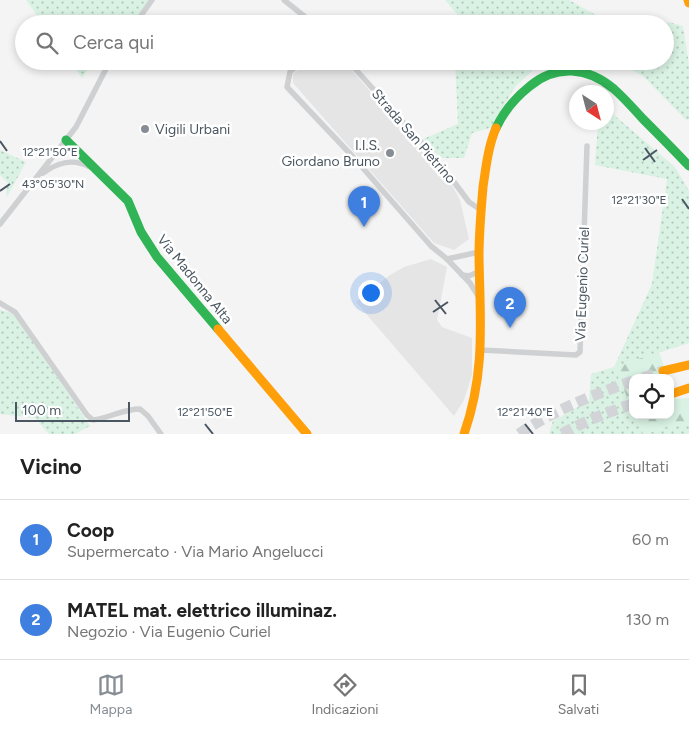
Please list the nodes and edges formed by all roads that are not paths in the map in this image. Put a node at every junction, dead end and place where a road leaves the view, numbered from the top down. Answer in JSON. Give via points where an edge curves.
{"nodes":[{"id":1,"x":152,"y":0,"type":"edge"},
{"id":2,"x":284,"y":0,"type":"edge"},
{"id":3,"x":141,"y":15,"type":"edge"},
{"id":4,"x":303,"y":15,"type":"edge"},
{"id":5,"x":105,"y":70,"type":"edge"},
{"id":6,"x":292,"y":70,"type":"edge"},
{"id":7,"x":356,"y":70,"type":"edge"},
{"id":8,"x":66,"y":140,"type":"junction"},
{"id":9,"x":587,"y":146,"type":"dead end"},
{"id":10,"x":689,"y":166,"type":"edge"},
{"id":11,"x":95,"y":170,"type":"junction"},
{"id":12,"x":38,"y":177,"type":"junction"},
{"id":13,"x":481,"y":210,"type":"junction"},
{"id":14,"x":0,"y":224,"type":"edge"},
{"id":15,"x":479,"y":252,"type":"junction"},
{"id":16,"x":447,"y":259,"type":"junction"},
{"id":17,"x":480,"y":271,"type":"junction"},
{"id":18,"x":462,"y":274,"type":"junction"},
{"id":19,"x":481,"y":300,"type":"junction"},
{"id":20,"x":0,"y":303,"type":"edge"},
{"id":21,"x":481,"y":350,"type":"junction"},
{"id":22,"x":689,"y":364,"type":"edge"},
{"id":23,"x":663,"y":371,"type":"tunnel mouth"},
{"id":24,"x":688,"y":389,"type":"edge"},
{"id":25,"x":674,"y":393,"type":"dead end"},
{"id":26,"x":161,"y":434,"type":"edge"},
{"id":27,"x":307,"y":434,"type":"edge"},
{"id":28,"x":464,"y":434,"type":"edge"}],
"edges":[{"from":1,"to":3,"type":"street"},
{"from":2,"to":4,"type":"street"},
{"from":5,"to":8,"type":"street"},
{"from":6,"to":16,"type":"street","via":[[287,88],[431,246]]},
{"from":7,"to":13,"type":"street","name":"Strada San Pietrino","via":[[439,162],[469,202]]},
{"from":8,"to":11,"type":"main road","name":"Via Madonna Alta"},
{"from":8,"to":12,"type":"street"},
{"from":9,"to":21,"type":"street","name":"Via Eugenio Curiel","via":[[580,352],[576,355]]},
{"from":10,"to":13,"type":"main road","via":[[604,81],[571,70],[554,71],[523,91],[498,124],[486,166]]},
{"from":11,"to":12,"type":"street","via":[[69,161]]},
{"from":11,"to":27,"type":"main road","name":"Via Madonna Alta","via":[[128,202],[157,257]]},
{"from":12,"to":14,"type":"street"},
{"from":13,"to":15,"type":"main road"},
{"from":15,"to":16,"type":"street"},
{"from":15,"to":17,"type":"main road"},
{"from":16,"to":18,"type":"street"},
{"from":17,"to":18,"type":"street","via":[[468,276]]},
{"from":17,"to":19,"type":"main road"},
{"from":18,"to":19,"type":"street"},
{"from":19,"to":21,"type":"main road"},
{"from":20,"to":26,"type":"street","via":[[15,312],[93,420],[129,409],[140,409]]},
{"from":21,"to":28,"type":"main road","via":[[476,398]]},
{"from":22,"to":23,"type":"main road"},
{"from":24,"to":25,"type":"main road"}]}
